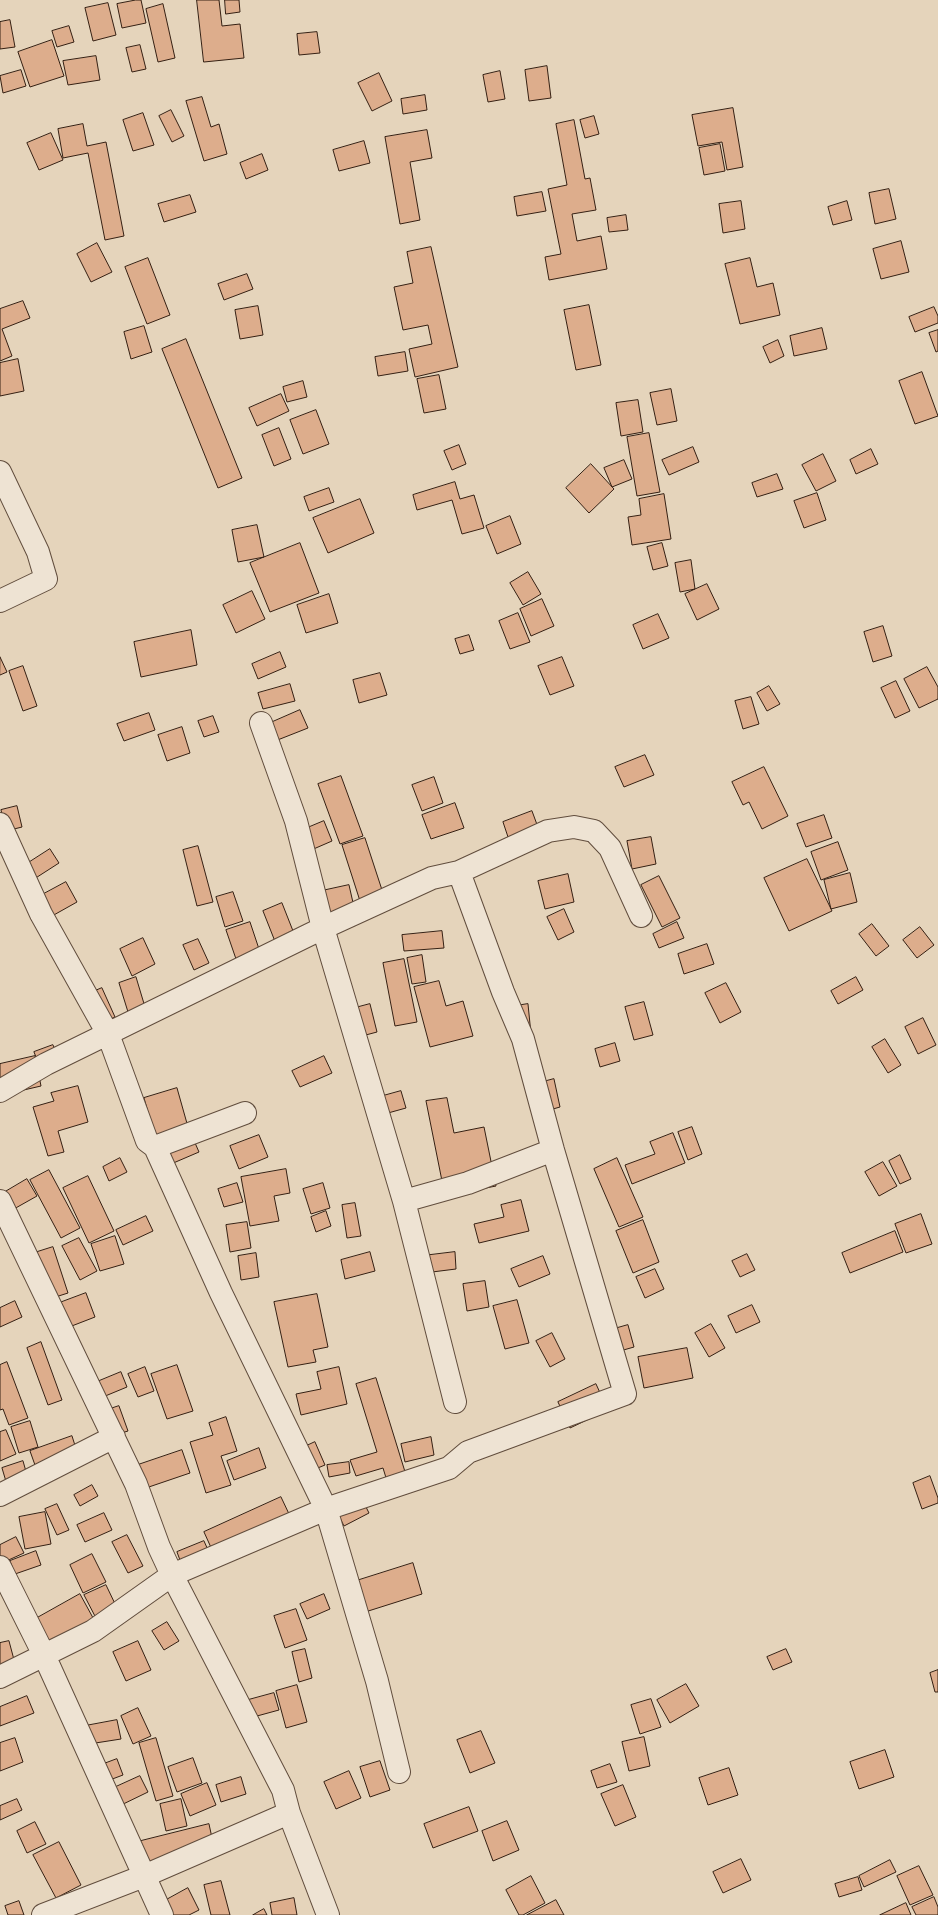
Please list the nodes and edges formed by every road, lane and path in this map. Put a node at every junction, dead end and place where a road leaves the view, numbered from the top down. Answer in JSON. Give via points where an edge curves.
{"nodes":[{"id":1,"x":0,"y":472,"type":"edge"},
{"id":2,"x":0,"y":601,"type":"edge"},
{"id":3,"x":261,"y":723,"type":"dead end"},
{"id":4,"x":0,"y":824,"type":"edge"},
{"id":5,"x":459,"y":872,"type":"junction"},
{"id":6,"x":641,"y":916,"type":"dead end"},
{"id":7,"x":323,"y":928,"type":"junction"},
{"id":8,"x":108,"y":1034,"type":"junction"},
{"id":9,"x":0,"y":1091,"type":"edge"},
{"id":10,"x":245,"y":1113,"type":"dead end"},
{"id":11,"x":155,"y":1147,"type":"junction"},
{"id":12,"x":553,"y":1150,"type":"junction"},
{"id":13,"x":0,"y":1201,"type":"edge"},
{"id":14,"x":404,"y":1201,"type":"junction"},
{"id":15,"x":455,"y":1402,"type":"dead end"},
{"id":16,"x":114,"y":1437,"type":"junction"},
{"id":17,"x":0,"y":1495,"type":"edge"},
{"id":18,"x":326,"y":1509,"type":"junction"},
{"id":19,"x":0,"y":1567,"type":"edge"},
{"id":20,"x":172,"y":1575,"type":"junction"},
{"id":21,"x":44,"y":1655,"type":"junction"},
{"id":22,"x":0,"y":1677,"type":"edge"},
{"id":23,"x":399,"y":1772,"type":"dead end"},
{"id":24,"x":289,"y":1813,"type":"junction"},
{"id":25,"x":144,"y":1876,"type":"junction"},
{"id":26,"x":43,"y":1915,"type":"edge"},
{"id":27,"x":162,"y":1915,"type":"edge"},
{"id":28,"x":328,"y":1915,"type":"edge"}],
"edges":[{"from":1,"to":2,"type":"street","via":[[38,552],[46,579]]},
{"from":3,"to":7,"type":"street","via":[[296,822]]},
{"from":4,"to":8,"type":"street","via":[[41,914]]},
{"from":5,"to":6,"type":"street","via":[[548,831],[574,827],[594,831],[610,848]]},
{"from":5,"to":7,"type":"street","via":[[432,878]]},
{"from":5,"to":12,"type":"street","via":[[503,992],[524,1039]]},
{"from":7,"to":8,"type":"street"},
{"from":7,"to":14,"type":"street"},
{"from":8,"to":9,"type":"street","via":[[46,1064]]},
{"from":8,"to":11,"type":"street","via":[[147,1141]]},
{"from":10,"to":11,"type":"street"},
{"from":11,"to":18,"type":"street","via":[[221,1293]]},
{"from":12,"to":14,"type":"street","via":[[468,1183]]},
{"from":12,"to":18,"type":"street","via":[[626,1394],[468,1452],[449,1468]]},
{"from":13,"to":16,"type":"street"},
{"from":14,"to":15,"type":"street"},
{"from":16,"to":17,"type":"street"},
{"from":16,"to":20,"type":"street","via":[[136,1484]]},
{"from":18,"to":20,"type":"street"},
{"from":18,"to":23,"type":"street","via":[[377,1681]]},
{"from":19,"to":21,"type":"street"},
{"from":20,"to":21,"type":"street","via":[[93,1631]]},
{"from":20,"to":24,"type":"street","via":[[283,1790]]},
{"from":21,"to":22,"type":"street"},
{"from":21,"to":25,"type":"street"},
{"from":24,"to":25,"type":"street"},
{"from":24,"to":28,"type":"street"},
{"from":25,"to":26,"type":"street"},
{"from":25,"to":27,"type":"street"}]}
